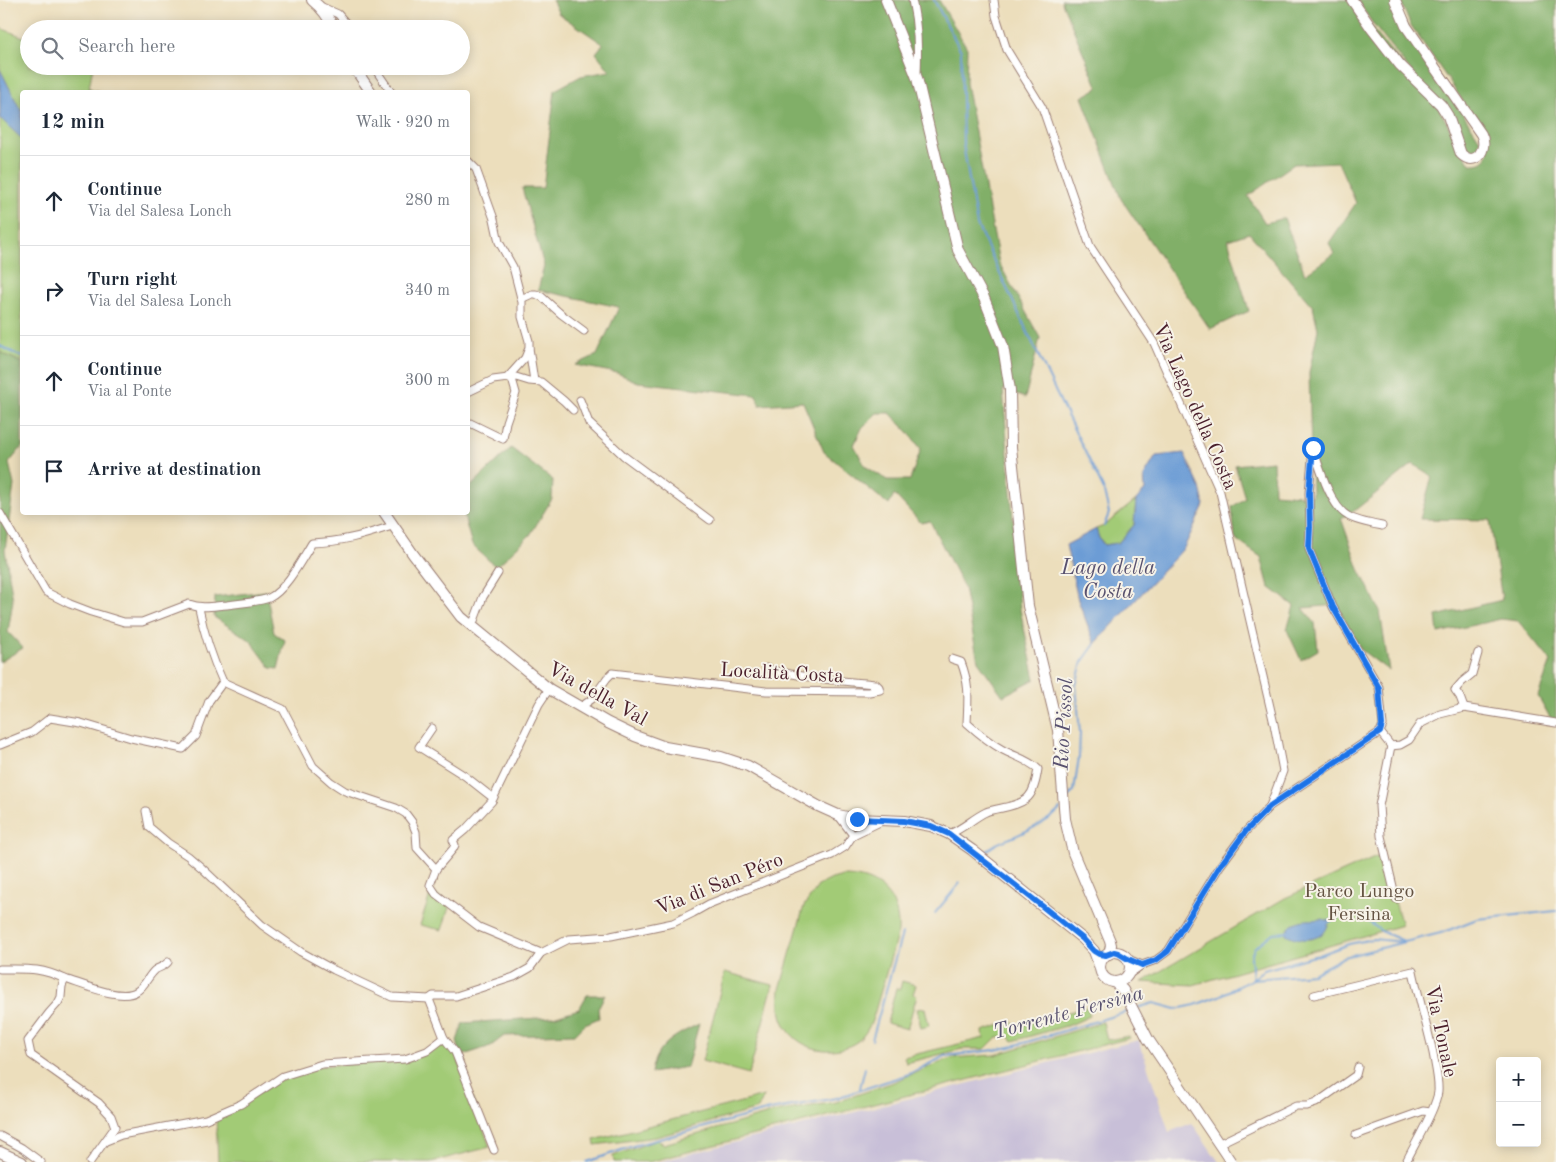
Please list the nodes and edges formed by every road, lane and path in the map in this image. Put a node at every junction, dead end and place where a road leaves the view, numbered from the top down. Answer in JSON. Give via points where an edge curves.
{"nodes":[{"id":1,"x":886,"y":0,"type":"edge"},
{"id":2,"x":912,"y":0,"type":"edge"},
{"id":3,"x":994,"y":0,"type":"edge"},
{"id":4,"x":1352,"y":0,"type":"edge"},
{"id":5,"x":1395,"y":0,"type":"edge"},
{"id":6,"x":315,"y":2,"type":"edge"},
{"id":7,"x":329,"y":20,"type":"edge"},
{"id":8,"x":343,"y":20,"type":"edge"},
{"id":9,"x":359,"y":75,"type":"edge"},
{"id":10,"x":380,"y":75,"type":"edge"},
{"id":11,"x":917,"y":78,"type":"junction"},
{"id":12,"x":370,"y":90,"type":"edge"},
{"id":13,"x":390,"y":90,"type":"edge"},
{"id":14,"x":470,"y":163,"type":"edge"},
{"id":15,"x":521,"y":299,"type":"junction"},
{"id":16,"x":584,"y":331,"type":"dead end"},
{"id":17,"x":529,"y":348,"type":"junction"},
{"id":18,"x":509,"y":378,"type":"junction"},
{"id":19,"x":534,"y":381,"type":"junction"},
{"id":20,"x":470,"y":391,"type":"edge"},
{"id":21,"x":580,"y":400,"type":"dead end"},
{"id":22,"x":573,"y":410,"type":"dead end"},
{"id":23,"x":470,"y":423,"type":"edge"},
{"id":24,"x":0,"y":513,"type":"edge"},
{"id":25,"x":386,"y":515,"type":"edge"},
{"id":26,"x":710,"y":520,"type":"dead end"},
{"id":27,"x":392,"y":526,"type":"junction"},
{"id":28,"x":1382,"y":526,"type":"dead end"},
{"id":29,"x":498,"y":573,"type":"dead end"},
{"id":30,"x":199,"y":608,"type":"junction"},
{"id":31,"x":472,"y":626,"type":"junction"},
{"id":32,"x":1478,"y":653,"type":"dead end"},
{"id":33,"x":952,"y":659,"type":"dead end"},
{"id":34,"x":766,"y":668,"type":"dead end"},
{"id":35,"x":223,"y":682,"type":"junction"},
{"id":36,"x":549,"y":690,"type":"junction"},
{"id":37,"x":581,"y":707,"type":"junction"},
{"id":38,"x":1464,"y":708,"type":"junction"},
{"id":39,"x":1556,"y":723,"type":"edge"},
{"id":40,"x":432,"y":728,"type":"dead end"},
{"id":41,"x":1380,"y":732,"type":"junction"},
{"id":42,"x":0,"y":745,"type":"edge"},
{"id":43,"x":1390,"y":746,"type":"junction"},
{"id":44,"x":493,"y":798,"type":"junction"},
{"id":45,"x":1270,"y":806,"type":"junction"},
{"id":46,"x":146,"y":810,"type":"dead end"},
{"id":47,"x":838,"y":815,"type":"junction"},
{"id":48,"x":857,"y":819,"type":"junction"},
{"id":49,"x":883,"y":820,"type":"junction"},
{"id":50,"x":856,"y":834,"type":"junction"},
{"id":51,"x":949,"y":834,"type":"junction"},
{"id":52,"x":436,"y":869,"type":"junction"},
{"id":53,"x":1396,"y":898,"type":"dead end"},
{"id":54,"x":1105,"y":928,"type":"junction"},
{"id":55,"x":1094,"y":951,"type":"junction"},
{"id":56,"x":541,"y":953,"type":"junction"},
{"id":57,"x":1108,"y":954,"type":"junction"},
{"id":58,"x":1125,"y":957,"type":"junction"},
{"id":59,"x":168,"y":962,"type":"dead end"},
{"id":60,"x":1142,"y":965,"type":"junction"},
{"id":61,"x":1100,"y":968,"type":"junction"},
{"id":62,"x":0,"y":969,"type":"edge"},
{"id":63,"x":1127,"y":976,"type":"junction"},
{"id":64,"x":65,"y":979,"type":"junction"},
{"id":65,"x":1114,"y":982,"type":"junction"},
{"id":66,"x":1123,"y":990,"type":"junction"},
{"id":67,"x":1314,"y":995,"type":"dead end"},
{"id":68,"x":428,"y":999,"type":"junction"},
{"id":69,"x":444,"y":1038,"type":"junction"},
{"id":70,"x":1358,"y":1066,"type":"dead end"},
{"id":71,"x":1431,"y":1112,"type":"junction"},
{"id":72,"x":1356,"y":1135,"type":"dead end"},
{"id":73,"x":0,"y":1136,"type":"edge"},
{"id":74,"x":106,"y":1141,"type":"junction"},
{"id":75,"x":1218,"y":1144,"type":"junction"},
{"id":76,"x":494,"y":1150,"type":"dead end"},
{"id":77,"x":0,"y":1152,"type":"edge"},
{"id":78,"x":22,"y":1162,"type":"edge"},
{"id":79,"x":42,"y":1162,"type":"edge"},
{"id":80,"x":90,"y":1162,"type":"edge"},
{"id":81,"x":1231,"y":1162,"type":"edge"},
{"id":82,"x":1406,"y":1162,"type":"edge"}],
"edges":[{"from":1,"to":11,"type":"main road"},
{"from":2,"to":11,"type":"street","via":[[918,38]]},
{"from":3,"to":45,"type":"street","name":"Via Lago della Costa","via":[[1007,50],[1042,107],[1090,246],[1154,343],[1220,492],[1282,771]]},
{"from":4,"to":5,"type":"main road","via":[[1400,65],[1448,116],[1464,158],[1477,157],[1482,154],[1484,139],[1406,26]]},
{"from":6,"to":7,"type":"main road"},
{"from":6,"to":8,"type":"street"},
{"from":9,"to":12,"type":"main road"},
{"from":10,"to":13,"type":"street"},
{"from":11,"to":54,"type":"main road","via":[[958,250],[984,298],[1003,346],[1010,390],[1011,447],[1028,606],[1058,730],[1065,819],[1073,853]]},
{"from":14,"to":15,"type":"street","via":[[482,181],[499,242],[513,267]]},
{"from":15,"to":16,"type":"street","via":[[536,294],[542,297]]},
{"from":15,"to":17,"type":"street"},
{"from":17,"to":18,"type":"street"},
{"from":17,"to":19,"type":"street"},
{"from":18,"to":19,"type":"street"},
{"from":18,"to":20,"type":"street","via":[[493,380]]},
{"from":18,"to":23,"type":"street","via":[[516,393],[503,439]]},
{"from":19,"to":22,"type":"street","via":[[548,387]]},
{"from":21,"to":26,"type":"street","via":[[589,423],[608,441]]},
{"from":24,"to":30,"type":"street","via":[[46,592],[70,604],[124,622],[142,622],[189,604]]},
{"from":25,"to":27,"type":"main road","name":"Via della Val"},
{"from":27,"to":30,"type":"street","via":[[356,538],[312,543],[283,587],[269,598]]},
{"from":27,"to":31,"type":"main road","name":"Via della Val"},
{"from":28,"to":41,"type":"street","via":[[1347,516],[1322,477],[1313,448],[1309,549],[1333,607],[1379,688]]},
{"from":29,"to":31,"type":"street","via":[[483,597]]},
{"from":30,"to":35,"type":"street"},
{"from":31,"to":36,"type":"main road","name":"Via della Val"},
{"from":32,"to":38,"type":"street","via":[[1472,674],[1455,690]]},
{"from":33,"to":51,"type":"street","via":[[961,662],[967,676],[968,723],[990,742],[1030,762],[1038,770],[1027,799],[1020,804],[989,811]]},
{"from":34,"to":37,"type":"street","name":"Località Costa","via":[[876,684],[880,690],[766,691],[612,673]]},
{"from":35,"to":42,"type":"street","via":[[209,702],[196,736],[184,749],[50,718],[32,732]]},
{"from":35,"to":52,"type":"street","via":[[283,708],[313,766],[331,782],[345,791],[406,814],[416,832],[417,848]]},
{"from":36,"to":37,"type":"main road","name":"Via della Val"},
{"from":36,"to":44,"type":"street"},
{"from":37,"to":47,"type":"main road","name":"Via della Val","via":[[608,723],[665,747],[721,757],[748,766]]},
{"from":38,"to":39,"type":"street"},
{"from":38,"to":43,"type":"street","via":[[1440,714],[1420,724],[1409,740]]},
{"from":40,"to":44,"type":"street","via":[[419,747]]},
{"from":41,"to":43,"type":"street"},
{"from":41,"to":45,"type":"street"},
{"from":43,"to":53,"type":"street","via":[[1379,806],[1382,836]]},
{"from":44,"to":52,"type":"street","via":[[453,840],[453,849]]},
{"from":45,"to":60,"type":"street","via":[[1220,866],[1168,951]]},
{"from":46,"to":68,"type":"street","via":[[149,827],[202,868],[262,925],[301,952],[392,997]]},
{"from":47,"to":48,"type":"main road","name":"Via della Val"},
{"from":47,"to":50,"type":"street"},
{"from":48,"to":49,"type":"main road","name":"Via della Val"},
{"from":48,"to":50,"type":"street"},
{"from":49,"to":50,"type":"street","name":"Via di San Péro"},
{"from":49,"to":51,"type":"main road","name":"Via della Val","via":[[931,826]]},
{"from":50,"to":56,"type":"street","name":"Via di San Péro","via":[[845,847],[832,855],[709,904],[673,923],[611,936],[569,939]]},
{"from":51,"to":55,"type":"main road","name":"Via della Val","via":[[1049,911]]},
{"from":52,"to":56,"type":"street","via":[[430,885],[436,894],[479,927]]},
{"from":54,"to":57,"type":"main road","via":[[1111,945]]},
{"from":54,"to":58,"type":"main road"},
{"from":55,"to":57,"type":"main road"},
{"from":55,"to":61,"type":"main road"},
{"from":56,"to":68,"type":"street","via":[[530,968],[514,977],[456,996]]},
{"from":57,"to":58,"type":"main road","via":[[1118,953]]},
{"from":57,"to":61,"type":"main road"},
{"from":58,"to":60,"type":"street"},
{"from":58,"to":63,"type":"main road","via":[[1130,967]]},
{"from":59,"to":64,"type":"street","via":[[136,992],[125,995]]},
{"from":60,"to":63,"type":"street"},
{"from":61,"to":65,"type":"main road","via":[[1105,979]]},
{"from":62,"to":64,"type":"street","via":[[33,968]]},
{"from":63,"to":65,"type":"main road","via":[[1120,982]]},
{"from":63,"to":66,"type":"main road"},
{"from":64,"to":74,"type":"street","via":[[58,1003],[28,1041],[31,1055],[99,1103],[111,1116],[115,1127]]},
{"from":65,"to":66,"type":"main road"},
{"from":66,"to":75,"type":"main road","via":[[1146,1035]]},
{"from":67,"to":71,"type":"street","name":"Via Tonale","via":[[1413,971],[1436,1072],[1438,1093]]},
{"from":68,"to":69,"type":"street"},
{"from":69,"to":74,"type":"street","via":[[427,1051],[405,1059],[322,1064],[299,1071],[283,1076],[241,1104],[206,1119],[121,1135]]},
{"from":69,"to":76,"type":"street","via":[[456,1052]]},
{"from":70,"to":75,"type":"street","via":[[1356,1075],[1316,1103],[1296,1106]]},
{"from":71,"to":72,"type":"street","via":[[1423,1111]]},
{"from":71,"to":82,"type":"street","name":"Via Tonale"},
{"from":73,"to":79,"type":"street"},
{"from":74,"to":80,"type":"street"},
{"from":75,"to":81,"type":"main road"},
{"from":77,"to":78,"type":"main road"}]}
